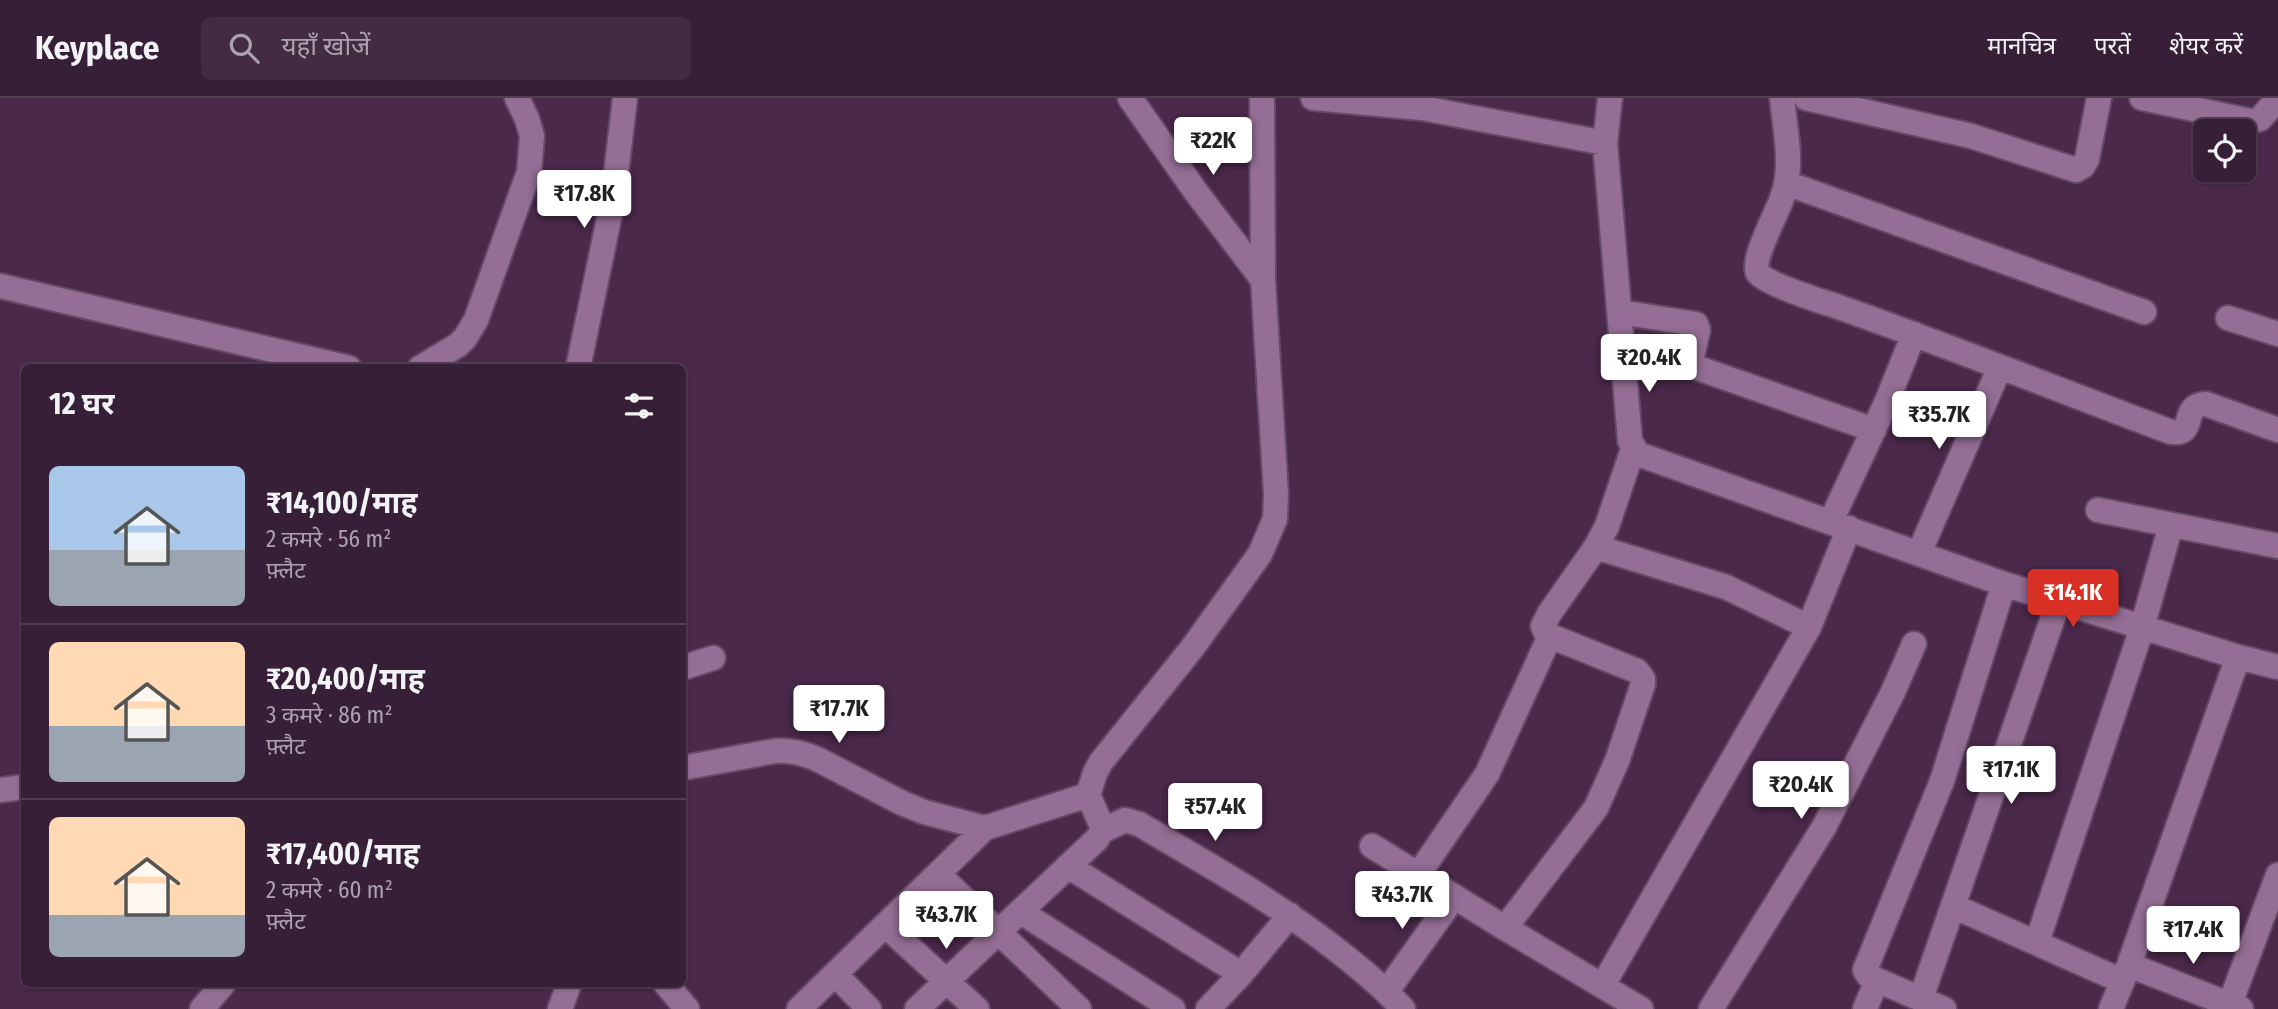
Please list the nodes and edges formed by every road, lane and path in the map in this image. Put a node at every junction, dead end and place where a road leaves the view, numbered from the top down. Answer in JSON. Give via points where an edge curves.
{"nodes":[{"id":1,"x":517,"y":98,"type":"edge"},
{"id":2,"x":625,"y":98,"type":"edge"},
{"id":3,"x":1130,"y":98,"type":"edge"},
{"id":4,"x":1262,"y":98,"type":"edge"},
{"id":5,"x":1313,"y":98,"type":"edge"},
{"id":6,"x":1611,"y":98,"type":"edge"},
{"id":7,"x":1782,"y":98,"type":"edge"},
{"id":8,"x":1806,"y":98,"type":"edge"},
{"id":9,"x":2099,"y":98,"type":"edge"},
{"id":10,"x":2142,"y":98,"type":"edge"},
{"id":11,"x":2276,"y":100,"type":"edge"},
{"id":12,"x":1605,"y":143,"type":"junction"},
{"id":13,"x":1786,"y":183,"type":"junction"},
{"id":14,"x":1263,"y":279,"type":"junction"},
{"id":15,"x":0,"y":286,"type":"edge"},
{"id":16,"x":1619,"y":312,"type":"junction"},
{"id":17,"x":2144,"y":312,"type":"dead end"},
{"id":18,"x":2228,"y":317,"type":"dead end"},
{"id":19,"x":1914,"y":334,"type":"junction"},
{"id":20,"x":2278,"y":334,"type":"edge"},
{"id":21,"x":332,"y":364,"type":"edge"},
{"id":22,"x":426,"y":364,"type":"edge"},
{"id":23,"x":579,"y":364,"type":"edge"},
{"id":24,"x":2000,"y":367,"type":"junction"},
{"id":25,"x":1874,"y":430,"type":"junction"},
{"id":26,"x":2278,"y":430,"type":"edge"},
{"id":27,"x":1633,"y":449,"type":"junction"},
{"id":28,"x":2098,"y":510,"type":"dead end"},
{"id":29,"x":1840,"y":524,"type":"junction"},
{"id":30,"x":2171,"y":524,"type":"junction"},
{"id":31,"x":2278,"y":546,"type":"edge"},
{"id":32,"x":1596,"y":547,"type":"junction"},
{"id":33,"x":1919,"y":553,"type":"junction"},
{"id":34,"x":2004,"y":584,"type":"junction"},
{"id":35,"x":2059,"y":600,"type":"junction"},
{"id":36,"x":1809,"y":627,"type":"junction"},
{"id":37,"x":2143,"y":628,"type":"junction"},
{"id":38,"x":1550,"y":636,"type":"junction"},
{"id":39,"x":1914,"y":644,"type":"dead end"},
{"id":40,"x":2238,"y":657,"type":"junction"},
{"id":41,"x":713,"y":658,"type":"dead end"},
{"id":42,"x":686,"y":667,"type":"edge"},
{"id":43,"x":2278,"y":667,"type":"edge"},
{"id":44,"x":686,"y":767,"type":"edge"},
{"id":45,"x":21,"y":787,"type":"edge"},
{"id":46,"x":0,"y":790,"type":"edge"},
{"id":47,"x":1088,"y":795,"type":"junction"},
{"id":48,"x":985,"y":828,"type":"junction"},
{"id":49,"x":1102,"y":831,"type":"junction"},
{"id":50,"x":1372,"y":846,"type":"dead end"},
{"id":51,"x":1068,"y":866,"type":"junction"},
{"id":52,"x":938,"y":874,"type":"junction"},
{"id":53,"x":1419,"y":875,"type":"junction"},
{"id":54,"x":2278,"y":875,"type":"edge"},
{"id":55,"x":1454,"y":897,"type":"junction"},
{"id":56,"x":1953,"y":906,"type":"junction"},
{"id":57,"x":1021,"y":912,"type":"junction"},
{"id":58,"x":1290,"y":915,"type":"junction"},
{"id":59,"x":885,"y":925,"type":"junction"},
{"id":60,"x":1504,"y":928,"type":"junction"},
{"id":61,"x":998,"y":933,"type":"junction"},
{"id":62,"x":2037,"y":942,"type":"junction"},
{"id":63,"x":2126,"y":973,"type":"junction"},
{"id":64,"x":835,"y":974,"type":"junction"},
{"id":65,"x":1241,"y":974,"type":"junction"},
{"id":66,"x":1877,"y":980,"type":"junction"},
{"id":67,"x":945,"y":981,"type":"junction"},
{"id":68,"x":1603,"y":985,"type":"junction"},
{"id":69,"x":220,"y":987,"type":"edge"},
{"id":70,"x":568,"y":987,"type":"edge"},
{"id":71,"x":669,"y":987,"type":"edge"},
{"id":72,"x":1921,"y":998,"type":"junction"},
{"id":73,"x":1395,"y":1000,"type":"edge"},
{"id":74,"x":2232,"y":1008,"type":"edge"},
{"id":75,"x":202,"y":1009,"type":"edge"},
{"id":76,"x":559,"y":1009,"type":"edge"},
{"id":77,"x":687,"y":1009,"type":"edge"},
{"id":78,"x":799,"y":1009,"type":"edge"},
{"id":79,"x":869,"y":1009,"type":"edge"},
{"id":80,"x":917,"y":1009,"type":"edge"},
{"id":81,"x":976,"y":1009,"type":"edge"},
{"id":82,"x":1079,"y":1009,"type":"edge"},
{"id":83,"x":1173,"y":1009,"type":"edge"},
{"id":84,"x":1209,"y":1009,"type":"edge"},
{"id":85,"x":1641,"y":1009,"type":"edge"},
{"id":86,"x":1711,"y":1009,"type":"edge"},
{"id":87,"x":1865,"y":1009,"type":"edge"},
{"id":88,"x":1944,"y":1009,"type":"edge"},
{"id":89,"x":2111,"y":1009,"type":"edge"}],
"edges":[{"from":1,"to":22,"type":"street","via":[[532,136],[525,184],[476,320],[465,338]]},
{"from":2,"to":23,"type":"street","via":[[613,199]]},
{"from":3,"to":14,"type":"street"},
{"from":4,"to":14,"type":"street"},
{"from":5,"to":12,"type":"street","via":[[1422,107]]},
{"from":6,"to":12,"type":"street"},
{"from":7,"to":13,"type":"street"},
{"from":8,"to":9,"type":"street","via":[[1971,136],[2076,170],[2087,159]]},
{"from":10,"to":11,"type":"street","via":[[2250,121],[2260,119]]},
{"from":12,"to":16,"type":"street"},
{"from":13,"to":17,"type":"street"},
{"from":13,"to":19,"type":"street","via":[[1758,258],[1761,277]]},
{"from":14,"to":47,"type":"street","via":[[1275,519],[1260,554],[1101,762]]},
{"from":15,"to":21,"type":"street"},
{"from":16,"to":25,"type":"street","via":[[1696,324],[1691,357],[1695,367]]},
{"from":16,"to":27,"type":"street"},
{"from":18,"to":20,"type":"street"},
{"from":19,"to":24,"type":"street"},
{"from":19,"to":25,"type":"street"},
{"from":24,"to":26,"type":"street","via":[[2171,432],[2186,428],[2198,404]]},
{"from":24,"to":33,"type":"street"},
{"from":25,"to":29,"type":"street"},
{"from":27,"to":29,"type":"street","via":[[1643,458]]},
{"from":27,"to":32,"type":"street"},
{"from":28,"to":30,"type":"street"},
{"from":29,"to":33,"type":"street"},
{"from":29,"to":36,"type":"street"},
{"from":30,"to":31,"type":"street"},
{"from":30,"to":37,"type":"street"},
{"from":32,"to":36,"type":"street","via":[[1726,587]]},
{"from":32,"to":38,"type":"street","via":[[1545,620],[1543,626]]},
{"from":33,"to":34,"type":"street"},
{"from":34,"to":35,"type":"street"},
{"from":34,"to":66,"type":"street","via":[[1942,781],[1865,964],[1866,972]]},
{"from":35,"to":37,"type":"street"},
{"from":35,"to":56,"type":"street"},
{"from":36,"to":68,"type":"street"},
{"from":37,"to":40,"type":"street"},
{"from":37,"to":62,"type":"street"},
{"from":38,"to":53,"type":"street","via":[[1487,774]]},
{"from":38,"to":60,"type":"street","via":[[1637,671],[1643,684],[1618,761],[1596,808]]},
{"from":39,"to":86,"type":"street","via":[[1824,827]]},
{"from":40,"to":43,"type":"street"},
{"from":40,"to":63,"type":"street"},
{"from":41,"to":42,"type":"street"},
{"from":44,"to":48,"type":"street","via":[[789,750],[807,754],[924,812]]},
{"from":45,"to":46,"type":"street"},
{"from":47,"to":48,"type":"street"},
{"from":47,"to":49,"type":"street"},
{"from":48,"to":52,"type":"street"},
{"from":49,"to":51,"type":"street"},
{"from":49,"to":58,"type":"street","via":[[1134,821]]},
{"from":50,"to":53,"type":"street"},
{"from":51,"to":57,"type":"street"},
{"from":51,"to":65,"type":"street"},
{"from":52,"to":59,"type":"street"},
{"from":52,"to":61,"type":"street"},
{"from":53,"to":55,"type":"street"},
{"from":54,"to":74,"type":"street"},
{"from":55,"to":60,"type":"street"},
{"from":55,"to":73,"type":"street"},
{"from":56,"to":62,"type":"street"},
{"from":56,"to":72,"type":"street"},
{"from":57,"to":61,"type":"street"},
{"from":57,"to":83,"type":"street"},
{"from":58,"to":65,"type":"street"},
{"from":58,"to":73,"type":"street"},
{"from":59,"to":64,"type":"street"},
{"from":59,"to":67,"type":"street"},
{"from":60,"to":68,"type":"street"},
{"from":61,"to":67,"type":"street"},
{"from":61,"to":82,"type":"street"},
{"from":62,"to":63,"type":"street"},
{"from":63,"to":74,"type":"street"},
{"from":63,"to":89,"type":"street"},
{"from":64,"to":78,"type":"street"},
{"from":64,"to":79,"type":"street"},
{"from":65,"to":84,"type":"street"},
{"from":66,"to":72,"type":"street"},
{"from":66,"to":87,"type":"street"},
{"from":67,"to":80,"type":"street"},
{"from":67,"to":81,"type":"street"},
{"from":68,"to":85,"type":"street"},
{"from":69,"to":75,"type":"street"},
{"from":70,"to":76,"type":"street"},
{"from":71,"to":77,"type":"street"},
{"from":72,"to":88,"type":"street"}]}
